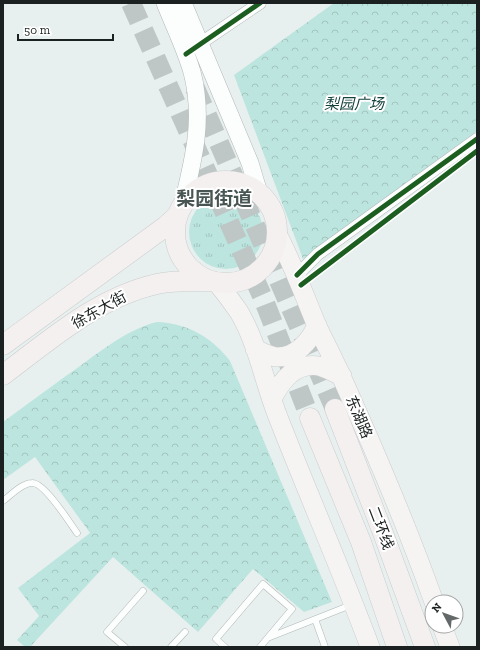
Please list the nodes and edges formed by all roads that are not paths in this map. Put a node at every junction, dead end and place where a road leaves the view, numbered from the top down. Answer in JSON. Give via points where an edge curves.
{"nodes":[{"id":1,"x":165,"y":3,"type":"edge"},
{"id":2,"x":182,"y":3,"type":"edge"},
{"id":3,"x":260,"y":3,"type":"edge"},
{"id":4,"x":193,"y":49,"type":"junction"},
{"id":5,"x":477,"y":139,"type":"edge"},
{"id":6,"x":259,"y":193,"type":"junction"},
{"id":7,"x":180,"y":209,"type":"junction"},
{"id":8,"x":277,"y":234,"type":"junction"},
{"id":9,"x":297,"y":275,"type":"junction"},
{"id":10,"x":213,"y":282,"type":"junction"},
{"id":11,"x":317,"y":325,"type":"junction"},
{"id":12,"x":3,"y":345,"type":"edge"},
{"id":13,"x":255,"y":349,"type":"junction"},
{"id":14,"x":3,"y":375,"type":"edge"},
{"id":15,"x":342,"y":376,"type":"junction"},
{"id":16,"x":272,"y":399,"type":"junction"},
{"id":17,"x":335,"y":409,"type":"tunnel mouth"},
{"id":18,"x":310,"y":418,"type":"tunnel mouth"},
{"id":19,"x":3,"y":501,"type":"edge"},
{"id":20,"x":77,"y":533,"type":"dead end"},
{"id":21,"x":142,"y":591,"type":"dead end"},
{"id":22,"x":431,"y":594,"type":"edge"},
{"id":23,"x":354,"y":604,"type":"junction"},
{"id":24,"x":315,"y":619,"type":"junction"},
{"id":25,"x":185,"y":632,"type":"dead end"},
{"id":26,"x":445,"y":634,"type":"edge"},
{"id":27,"x":268,"y":637,"type":"junction"},
{"id":28,"x":124,"y":647,"type":"edge"},
{"id":29,"x":171,"y":647,"type":"edge"},
{"id":30,"x":225,"y":647,"type":"edge"},
{"id":31,"x":260,"y":647,"type":"edge"},
{"id":32,"x":325,"y":647,"type":"edge"},
{"id":33,"x":370,"y":647,"type":"edge"},
{"id":34,"x":398,"y":647,"type":"edge"},
{"id":35,"x":425,"y":647,"type":"edge"},
{"id":36,"x":450,"y":647,"type":"edge"}],
"edges":[{"from":1,"to":4,"type":"main road"},
{"from":2,"to":4,"type":"main road"},
{"from":3,"to":4,"type":"street"},
{"from":4,"to":6,"type":"main road","via":[[250,162]]},
{"from":4,"to":7,"type":"main road","via":[[192,73],[198,114],[194,155]]},
{"from":5,"to":9,"type":"street","via":[[318,254]]},
{"from":6,"to":7,"type":"highway","via":[[246,185],[231,181],[216,182],[199,188]]},
{"from":6,"to":8,"type":"highway","via":[[269,203],[276,218]]},
{"from":7,"to":10,"type":"highway","via":[[174,230],[177,251],[188,267],[201,278]]},
{"from":7,"to":12,"type":"highway","name":"徐东大街","via":[[154,235]]},
{"from":8,"to":9,"type":"main road","name":"东湖路"},
{"from":8,"to":10,"type":"highway","via":[[268,263],[256,274],[237,283]]},
{"from":9,"to":11,"type":"main road","name":"东湖路"},
{"from":10,"to":13,"type":"main road","via":[[238,312]]},
{"from":10,"to":14,"type":"highway","name":"徐东大街","via":[[177,281],[157,284],[106,303],[83,316]]},
{"from":11,"to":13,"type":"main road","via":[[309,340],[292,354],[276,357]]},
{"from":11,"to":15,"type":"main road","name":"东湖路"},
{"from":13,"to":16,"type":"main road"},
{"from":15,"to":16,"type":"main road","via":[[319,366],[298,369],[283,380]]},
{"from":15,"to":22,"type":"main road","name":"东湖路"},
{"from":16,"to":23,"type":"main road"},
{"from":17,"to":35,"type":"highway","name":"二环线"},
{"from":18,"to":34,"type":"highway","name":"二环线","via":[[361,542]]},
{"from":19,"to":20,"type":"lane","via":[[24,486],[36,483],[45,489]]},
{"from":21,"to":28,"type":"lane","via":[[107,632]]},
{"from":23,"to":24,"type":"lane"},
{"from":23,"to":33,"type":"main road"},
{"from":24,"to":27,"type":"lane"},
{"from":24,"to":32,"type":"lane"},
{"from":25,"to":29,"type":"lane"},
{"from":26,"to":36,"type":"main road"},
{"from":27,"to":30,"type":"lane","via":[[292,610],[263,584],[216,638]]},
{"from":27,"to":31,"type":"lane"}]}
